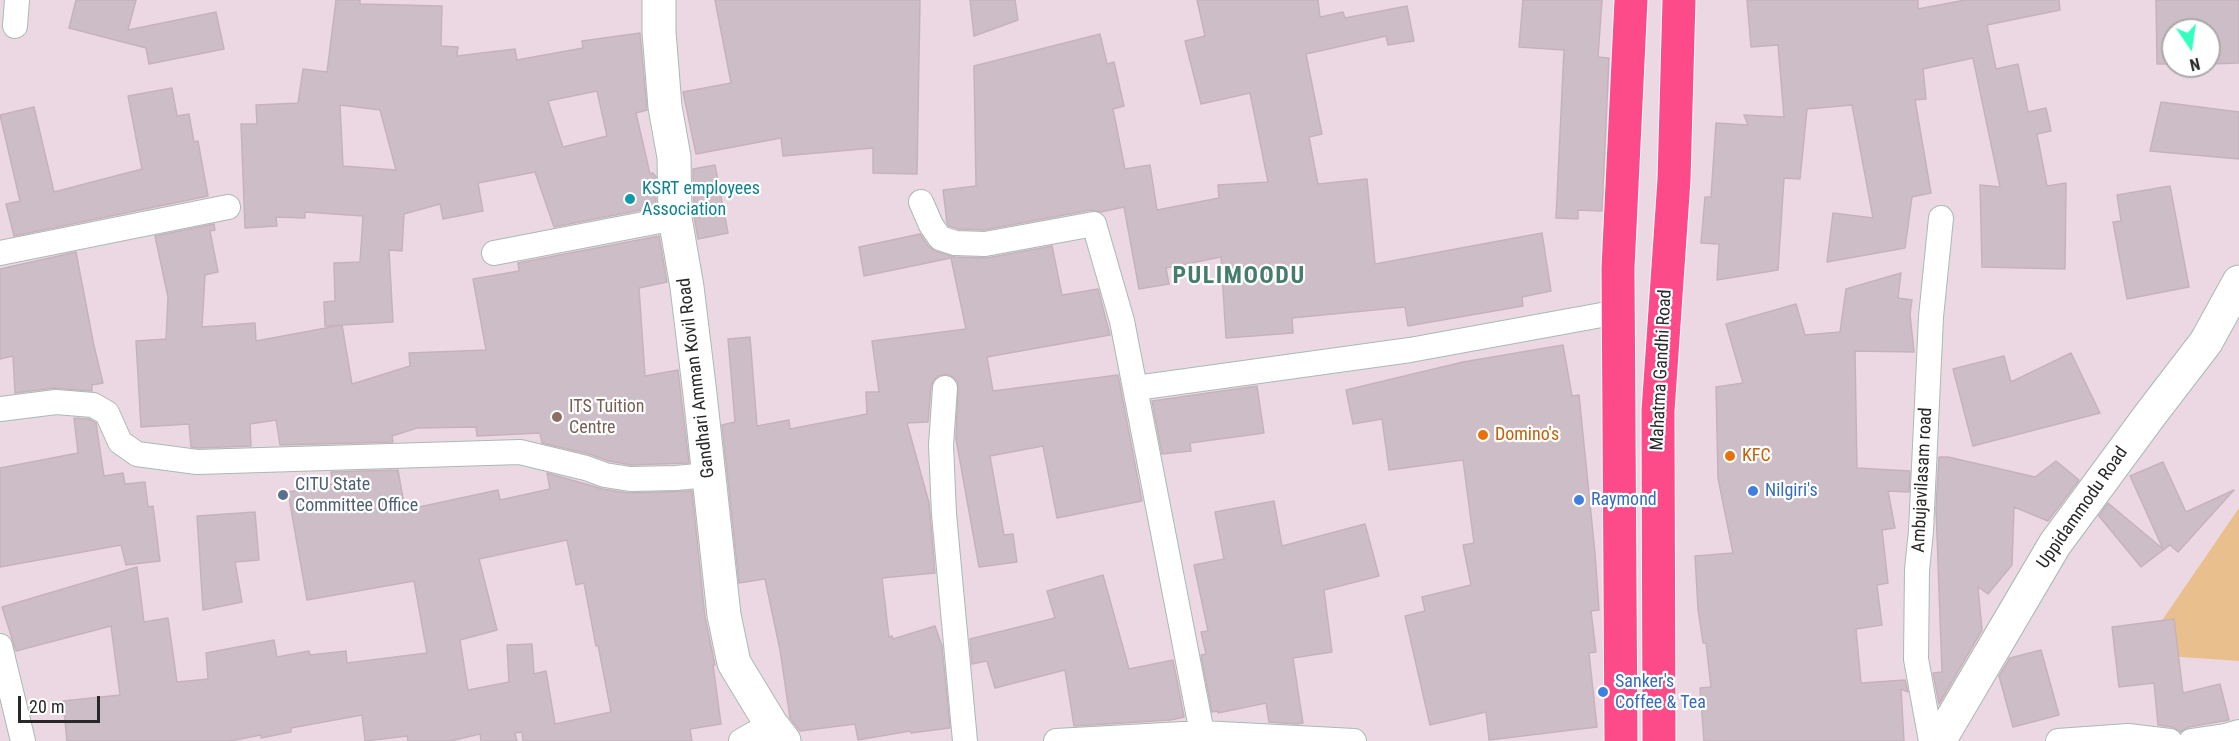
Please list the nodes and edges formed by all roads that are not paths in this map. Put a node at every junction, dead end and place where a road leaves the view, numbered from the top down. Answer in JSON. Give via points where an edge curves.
{"nodes":[{"id":1,"x":17,"y":0,"type":"edge"},
{"id":2,"x":659,"y":0,"type":"edge"},
{"id":3,"x":1631,"y":0,"type":"edge"},
{"id":4,"x":1680,"y":0,"type":"edge"},
{"id":5,"x":15,"y":26,"type":"dead end"},
{"id":6,"x":921,"y":202,"type":"dead end"},
{"id":7,"x":228,"y":207,"type":"dead end"},
{"id":8,"x":675,"y":218,"type":"junction"},
{"id":9,"x":1941,"y":218,"type":"dead end"},
{"id":10,"x":0,"y":253,"type":"edge"},
{"id":11,"x":494,"y":253,"type":"dead end"},
{"id":12,"x":2239,"y":282,"type":"edge"},
{"id":13,"x":1618,"y":312,"type":"junction"},
{"id":14,"x":945,"y":388,"type":"dead end"},
{"id":15,"x":1136,"y":388,"type":"junction"},
{"id":16,"x":0,"y":409,"type":"edge"},
{"id":17,"x":708,"y":475,"type":"junction"},
{"id":18,"x":0,"y":646,"type":"edge"},
{"id":19,"x":778,"y":732,"type":"edge"},
{"id":20,"x":2239,"y":732,"type":"edge"},
{"id":21,"x":1202,"y":733,"type":"junction"},
{"id":22,"x":23,"y":741,"type":"edge"},
{"id":23,"x":741,"y":741,"type":"edge"},
{"id":24,"x":965,"y":741,"type":"edge"},
{"id":25,"x":1056,"y":741,"type":"edge"},
{"id":26,"x":1354,"y":741,"type":"edge"},
{"id":27,"x":1621,"y":741,"type":"edge"},
{"id":28,"x":1659,"y":741,"type":"edge"},
{"id":29,"x":1931,"y":741,"type":"edge"},
{"id":30,"x":1939,"y":741,"type":"edge"},
{"id":31,"x":2058,"y":741,"type":"edge"},
{"id":32,"x":2170,"y":741,"type":"edge"},
{"id":33,"x":2191,"y":741,"type":"edge"}],
"edges":[{"from":1,"to":5,"type":"street"},
{"from":2,"to":8,"type":"street","name":"Gandhari Amman Kovil Road","via":[[665,106],[674,157]]},
{"from":3,"to":13,"type":"main road"},
{"from":4,"to":28,"type":"main road","name":"Mahatma Gandhi Road","via":[[1674,180],[1658,411]]},
{"from":6,"to":15,"type":"street","via":[[940,238],[955,243],[985,244],[1094,224],[1122,321]]},
{"from":7,"to":10,"type":"street"},
{"from":8,"to":11,"type":"street"},
{"from":8,"to":17,"type":"street","name":"Gandhari Amman Kovil Road"},
{"from":9,"to":29,"type":"street","name":"Ambujavilasam road","via":[[1931,317],[1917,570],[1916,659]]},
{"from":12,"to":30,"type":"street","name":"Uppidammodu Road","via":[[2206,342],[2055,544]]},
{"from":13,"to":15,"type":"street","via":[[1410,350]]},
{"from":13,"to":27,"type":"main road"},
{"from":14,"to":24,"type":"street","via":[[941,445],[944,514]]},
{"from":15,"to":21,"type":"street"},
{"from":16,"to":17,"type":"street","via":[[56,402],[93,405],[107,413],[120,442],[137,454],[197,462],[520,452],[630,479]]},
{"from":17,"to":19,"type":"street","name":"Gandhari Amman Kovil Road","via":[[724,615],[734,663]]},
{"from":18,"to":22,"type":"street"},
{"from":19,"to":23,"type":"street"},
{"from":20,"to":33,"type":"street"},
{"from":21,"to":25,"type":"street"},
{"from":21,"to":26,"type":"street"},
{"from":31,"to":32,"type":"street","via":[[2128,736]]}]}
